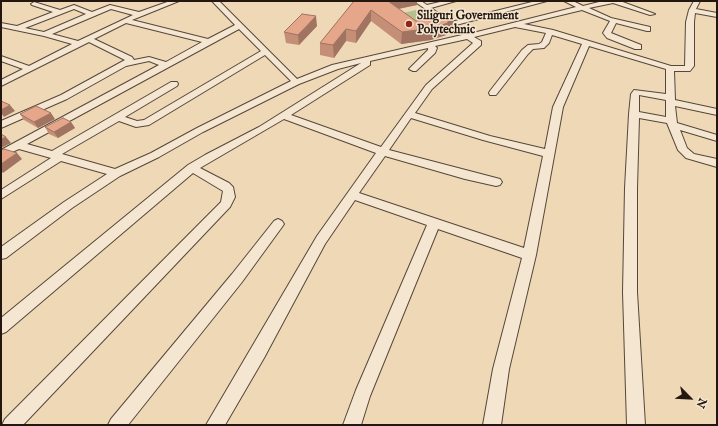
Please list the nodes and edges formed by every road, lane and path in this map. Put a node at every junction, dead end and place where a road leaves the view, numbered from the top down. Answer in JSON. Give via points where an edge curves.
{"nodes":[{"id":1,"x":176,"y":1,"type":"edge"},
{"id":2,"x":215,"y":1,"type":"edge"},
{"id":3,"x":453,"y":1,"type":"edge"},
{"id":4,"x":544,"y":1,"type":"edge"},
{"id":5,"x":567,"y":1,"type":"edge"},
{"id":6,"x":613,"y":1,"type":"edge"},
{"id":7,"x":697,"y":1,"type":"edge"},
{"id":8,"x":34,"y":4,"type":"dead end"},
{"id":9,"x":422,"y":5,"type":"edge"},
{"id":10,"x":581,"y":8,"type":"junction"},
{"id":11,"x":692,"y":10,"type":"junction"},
{"id":12,"x":59,"y":12,"type":"junction"},
{"id":13,"x":91,"y":14,"type":"junction"},
{"id":14,"x":139,"y":14,"type":"junction"},
{"id":15,"x":652,"y":14,"type":"dead end"},
{"id":16,"x":717,"y":15,"type":"edge"},
{"id":17,"x":126,"y":21,"type":"junction"},
{"id":18,"x":614,"y":21,"type":"junction"},
{"id":19,"x":448,"y":23,"type":"junction"},
{"id":20,"x":514,"y":24,"type":"junction"},
{"id":21,"x":1,"y":25,"type":"edge"},
{"id":22,"x":240,"y":25,"type":"junction"},
{"id":23,"x":18,"y":28,"type":"junction"},
{"id":24,"x":647,"y":29,"type":"dead end"},
{"id":25,"x":550,"y":32,"type":"junction"},
{"id":26,"x":46,"y":34,"type":"junction"},
{"id":27,"x":469,"y":36,"type":"junction"},
{"id":28,"x":88,"y":39,"type":"junction"},
{"id":29,"x":210,"y":42,"type":"junction"},
{"id":30,"x":586,"y":43,"type":"junction"},
{"id":31,"x":79,"y":44,"type":"junction"},
{"id":32,"x":430,"y":45,"type":"junction"},
{"id":33,"x":638,"y":47,"type":"dead end"},
{"id":34,"x":266,"y":51,"type":"junction"},
{"id":35,"x":1,"y":58,"type":"edge"},
{"id":36,"x":375,"y":58,"type":"junction"},
{"id":37,"x":127,"y":64,"type":"junction"},
{"id":38,"x":167,"y":65,"type":"junction"},
{"id":39,"x":30,"y":68,"type":"junction"},
{"id":40,"x":670,"y":68,"type":"junction"},
{"id":41,"x":413,"y":69,"type":"dead end"},
{"id":42,"x":2,"y":82,"type":"edge"},
{"id":43,"x":296,"y":82,"type":"junction"},
{"id":44,"x":174,"y":84,"type":"dead end"},
{"id":45,"x":493,"y":93,"type":"dead end"},
{"id":46,"x":671,"y":100,"type":"junction"},
{"id":47,"x":717,"y":112,"type":"edge"},
{"id":48,"x":634,"y":114,"type":"junction"},
{"id":49,"x":410,"y":115,"type":"junction"},
{"id":50,"x":284,"y":116,"type":"junction"},
{"id":51,"x":118,"y":117,"type":"junction"},
{"id":52,"x":672,"y":123,"type":"junction"},
{"id":53,"x":1,"y":125,"type":"edge"},
{"id":54,"x":717,"y":138,"type":"edge"},
{"id":55,"x":18,"y":145,"type":"junction"},
{"id":56,"x":383,"y":152,"type":"junction"},
{"id":57,"x":1,"y":154,"type":"edge"},
{"id":58,"x":549,"y":154,"type":"junction"},
{"id":59,"x":56,"y":156,"type":"junction"},
{"id":60,"x":717,"y":163,"type":"edge"},
{"id":61,"x":192,"y":168,"type":"junction"},
{"id":62,"x":116,"y":173,"type":"junction"},
{"id":63,"x":496,"y":182,"type":"dead end"},
{"id":64,"x":1,"y":195,"type":"edge"},
{"id":65,"x":352,"y":195,"type":"junction"},
{"id":66,"x":434,"y":223,"type":"junction"},
{"id":67,"x":278,"y":224,"type":"dead end"},
{"id":68,"x":1,"y":254,"type":"edge"},
{"id":69,"x":529,"y":255,"type":"junction"},
{"id":70,"x":1,"y":327,"type":"edge"},
{"id":71,"x":10,"y":425,"type":"edge"},
{"id":72,"x":117,"y":425,"type":"edge"},
{"id":73,"x":215,"y":425,"type":"edge"},
{"id":74,"x":352,"y":425,"type":"edge"},
{"id":75,"x":492,"y":425,"type":"edge"},
{"id":76,"x":636,"y":425,"type":"edge"}],
"edges":[{"from":1,"to":14,"type":"street"},
{"from":2,"to":22,"type":"street"},
{"from":3,"to":9,"type":"street"},
{"from":4,"to":19,"type":"street"},
{"from":5,"to":10,"type":"street"},
{"from":6,"to":10,"type":"street"},
{"from":6,"to":15,"type":"street"},
{"from":7,"to":11,"type":"street"},
{"from":8,"to":12,"type":"street"},
{"from":9,"to":19,"type":"street"},
{"from":10,"to":18,"type":"street"},
{"from":10,"to":20,"type":"street"},
{"from":11,"to":16,"type":"street"},
{"from":11,"to":40,"type":"street","via":[[690,66],[687,69]]},
{"from":12,"to":13,"type":"street","via":[[76,7]]},
{"from":12,"to":23,"type":"street"},
{"from":13,"to":14,"type":"street","via":[[110,7]]},
{"from":13,"to":26,"type":"street"},
{"from":14,"to":17,"type":"street"},
{"from":17,"to":28,"type":"street"},
{"from":17,"to":29,"type":"street"},
{"from":18,"to":24,"type":"street"},
{"from":18,"to":33,"type":"street","via":[[607,33]]},
{"from":19,"to":27,"type":"street"},
{"from":20,"to":25,"type":"street"},
{"from":20,"to":27,"type":"street"},
{"from":21,"to":23,"type":"street"},
{"from":22,"to":29,"type":"street"},
{"from":22,"to":34,"type":"street"},
{"from":23,"to":26,"type":"street"},
{"from":25,"to":30,"type":"street"},
{"from":25,"to":45,"type":"street","via":[[541,46],[527,49]]},
{"from":26,"to":31,"type":"street"},
{"from":27,"to":32,"type":"street"},
{"from":27,"to":49,"type":"street","via":[[477,41],[477,45],[429,87]]},
{"from":28,"to":31,"type":"street"},
{"from":28,"to":37,"type":"street","via":[[130,59]]},
{"from":29,"to":38,"type":"street"},
{"from":30,"to":40,"type":"street"},
{"from":30,"to":58,"type":"street","via":[[558,107]]},
{"from":31,"to":39,"type":"street"},
{"from":32,"to":36,"type":"street"},
{"from":32,"to":41,"type":"street","via":[[432,51]]},
{"from":34,"to":43,"type":"street"},
{"from":34,"to":51,"type":"street","via":[[146,124],[136,124]]},
{"from":35,"to":39,"type":"street"},
{"from":36,"to":43,"type":"street","via":[[335,67]]},
{"from":36,"to":50,"type":"street"},
{"from":37,"to":38,"type":"street","via":[[145,59]]},
{"from":37,"to":53,"type":"street","via":[[64,97]]},
{"from":38,"to":55,"type":"street"},
{"from":39,"to":42,"type":"street"},
{"from":40,"to":46,"type":"street"},
{"from":43,"to":62,"type":"street"},
{"from":44,"to":51,"type":"street"},
{"from":46,"to":47,"type":"street"},
{"from":46,"to":48,"type":"street","via":[[637,92]]},
{"from":46,"to":52,"type":"street"},
{"from":48,"to":52,"type":"street"},
{"from":48,"to":76,"type":"street","via":[[630,292]]},
{"from":49,"to":56,"type":"street"},
{"from":49,"to":58,"type":"street"},
{"from":50,"to":56,"type":"street"},
{"from":50,"to":61,"type":"street"},
{"from":51,"to":59,"type":"street"},
{"from":52,"to":54,"type":"street"},
{"from":52,"to":60,"type":"street","via":[[686,153]]},
{"from":55,"to":57,"type":"street"},
{"from":55,"to":59,"type":"street"},
{"from":56,"to":63,"type":"street"},
{"from":56,"to":65,"type":"street"},
{"from":58,"to":69,"type":"street"},
{"from":59,"to":62,"type":"street"},
{"from":59,"to":64,"type":"street"},
{"from":61,"to":70,"type":"street"},
{"from":61,"to":71,"type":"street","via":[[229,190],[226,204]]},
{"from":62,"to":68,"type":"street"},
{"from":65,"to":66,"type":"street"},
{"from":65,"to":73,"type":"street","via":[[321,240],[258,354]]},
{"from":66,"to":69,"type":"street"},
{"from":66,"to":74,"type":"street"},
{"from":67,"to":72,"type":"street"},
{"from":69,"to":75,"type":"street","via":[[501,369]]}]}
